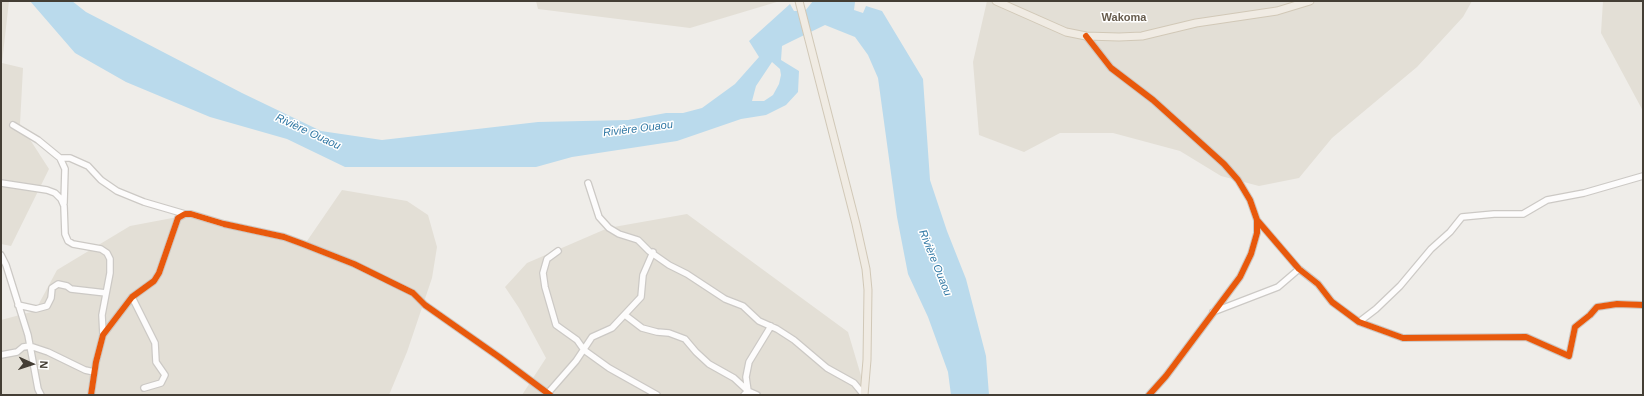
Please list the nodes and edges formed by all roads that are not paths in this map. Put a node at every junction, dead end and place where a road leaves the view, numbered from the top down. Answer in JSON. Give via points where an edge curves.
{"nodes":[{"id":1,"x":799,"y":1,"type":"edge"},
{"id":2,"x":996,"y":1,"type":"edge"},
{"id":3,"x":1310,"y":1,"type":"edge"},
{"id":4,"x":1086,"y":36,"type":"junction"},
{"id":5,"x":13,"y":125,"type":"dead end"},
{"id":6,"x":60,"y":158,"type":"junction"},
{"id":7,"x":1643,"y":176,"type":"edge"},
{"id":8,"x":1,"y":183,"type":"edge"},
{"id":9,"x":588,"y":183,"type":"dead end"},
{"id":10,"x":63,"y":199,"type":"junction"},
{"id":11,"x":185,"y":214,"type":"junction"},
{"id":12,"x":1257,"y":220,"type":"junction"},
{"id":13,"x":558,"y":251,"type":"dead end"},
{"id":14,"x":653,"y":252,"type":"junction"},
{"id":15,"x":1,"y":255,"type":"edge"},
{"id":16,"x":1299,"y":269,"type":"junction"},
{"id":17,"x":106,"y":293,"type":"junction"},
{"id":18,"x":132,"y":297,"type":"junction"},
{"id":19,"x":18,"y":305,"type":"junction"},
{"id":20,"x":1643,"y":305,"type":"edge"},
{"id":21,"x":1213,"y":312,"type":"junction"},
{"id":22,"x":625,"y":315,"type":"junction"},
{"id":23,"x":1359,"y":322,"type":"junction"},
{"id":24,"x":771,"y":326,"type":"junction"},
{"id":25,"x":103,"y":335,"type":"junction"},
{"id":26,"x":30,"y":346,"type":"junction"},
{"id":27,"x":584,"y":350,"type":"junction"},
{"id":28,"x":1,"y":355,"type":"edge"},
{"id":29,"x":94,"y":372,"type":"junction"},
{"id":30,"x":144,"y":388,"type":"dead end"},
{"id":31,"x":746,"y":393,"type":"edge"},
{"id":32,"x":549,"y":394,"type":"edge"},
{"id":33,"x":41,"y":395,"type":"edge"},
{"id":34,"x":91,"y":395,"type":"edge"},
{"id":35,"x":657,"y":395,"type":"edge"},
{"id":36,"x":757,"y":395,"type":"edge"},
{"id":37,"x":864,"y":395,"type":"edge"},
{"id":38,"x":1149,"y":395,"type":"edge"}],
"edges":[{"from":1,"to":37,"type":"main road","via":[[866,269],[867,360]]},
{"from":2,"to":4,"type":"main road","via":[[1052,27]]},
{"from":3,"to":4,"type":"main road","via":[[1277,11],[1196,23],[1142,36]]},
{"from":4,"to":12,"type":"street","via":[[1111,68],[1153,100],[1224,164],[1250,200]]},
{"from":5,"to":6,"type":"street","via":[[38,140]]},
{"from":6,"to":10,"type":"street","via":[[65,169]]},
{"from":6,"to":11,"type":"street","via":[[70,158],[88,166],[117,191]]},
{"from":7,"to":23,"type":"street","via":[[1584,193],[1547,200],[1523,214],[1462,217],[1400,286]]},
{"from":8,"to":10,"type":"street","via":[[46,190]]},
{"from":9,"to":14,"type":"street","via":[[599,217],[609,228],[638,240]]},
{"from":10,"to":17,"type":"street","via":[[65,234],[68,241],[101,249],[110,259]]},
{"from":11,"to":18,"type":"street","via":[[178,218],[154,281]]},
{"from":11,"to":32,"type":"street","via":[[284,237],[354,264],[413,293],[425,305]]},
{"from":12,"to":16,"type":"street"},
{"from":12,"to":21,"type":"street","via":[[1257,233],[1251,254],[1240,277]]},
{"from":13,"to":27,"type":"street","via":[[547,259],[543,273],[545,287],[556,325],[577,340]]},
{"from":14,"to":22,"type":"street","via":[[643,275],[641,296]]},
{"from":14,"to":24,"type":"street","via":[[668,265],[687,274],[725,299],[743,306],[759,321]]},
{"from":15,"to":19,"type":"street"},
{"from":16,"to":21,"type":"street","via":[[1278,287]]},
{"from":16,"to":23,"type":"street","via":[[1318,284],[1332,302]]},
{"from":17,"to":19,"type":"street","via":[[71,289],[58,284],[52,288],[47,306],[36,309]]},
{"from":17,"to":25,"type":"street","via":[[102,315]]},
{"from":18,"to":25,"type":"street"},
{"from":18,"to":30,"type":"street","via":[[155,343],[156,362],[165,375],[161,383]]},
{"from":19,"to":26,"type":"street"},
{"from":20,"to":23,"type":"street","via":[[1617,304],[1597,307],[1575,327],[1569,356],[1526,337],[1403,338]]},
{"from":21,"to":38,"type":"street"},
{"from":22,"to":27,"type":"street","via":[[612,328],[592,337]]},
{"from":22,"to":31,"type":"street","via":[[642,328],[685,339],[709,364],[734,378]]},
{"from":24,"to":31,"type":"street","via":[[749,362]]},
{"from":24,"to":37,"type":"street","via":[[794,340],[827,368],[854,383]]},
{"from":25,"to":29,"type":"street"},
{"from":26,"to":28,"type":"street"},
{"from":26,"to":29,"type":"street"},
{"from":26,"to":33,"type":"street"},
{"from":27,"to":32,"type":"street"},
{"from":27,"to":35,"type":"street","via":[[609,368]]},
{"from":29,"to":34,"type":"street"},
{"from":31,"to":36,"type":"street"}]}
